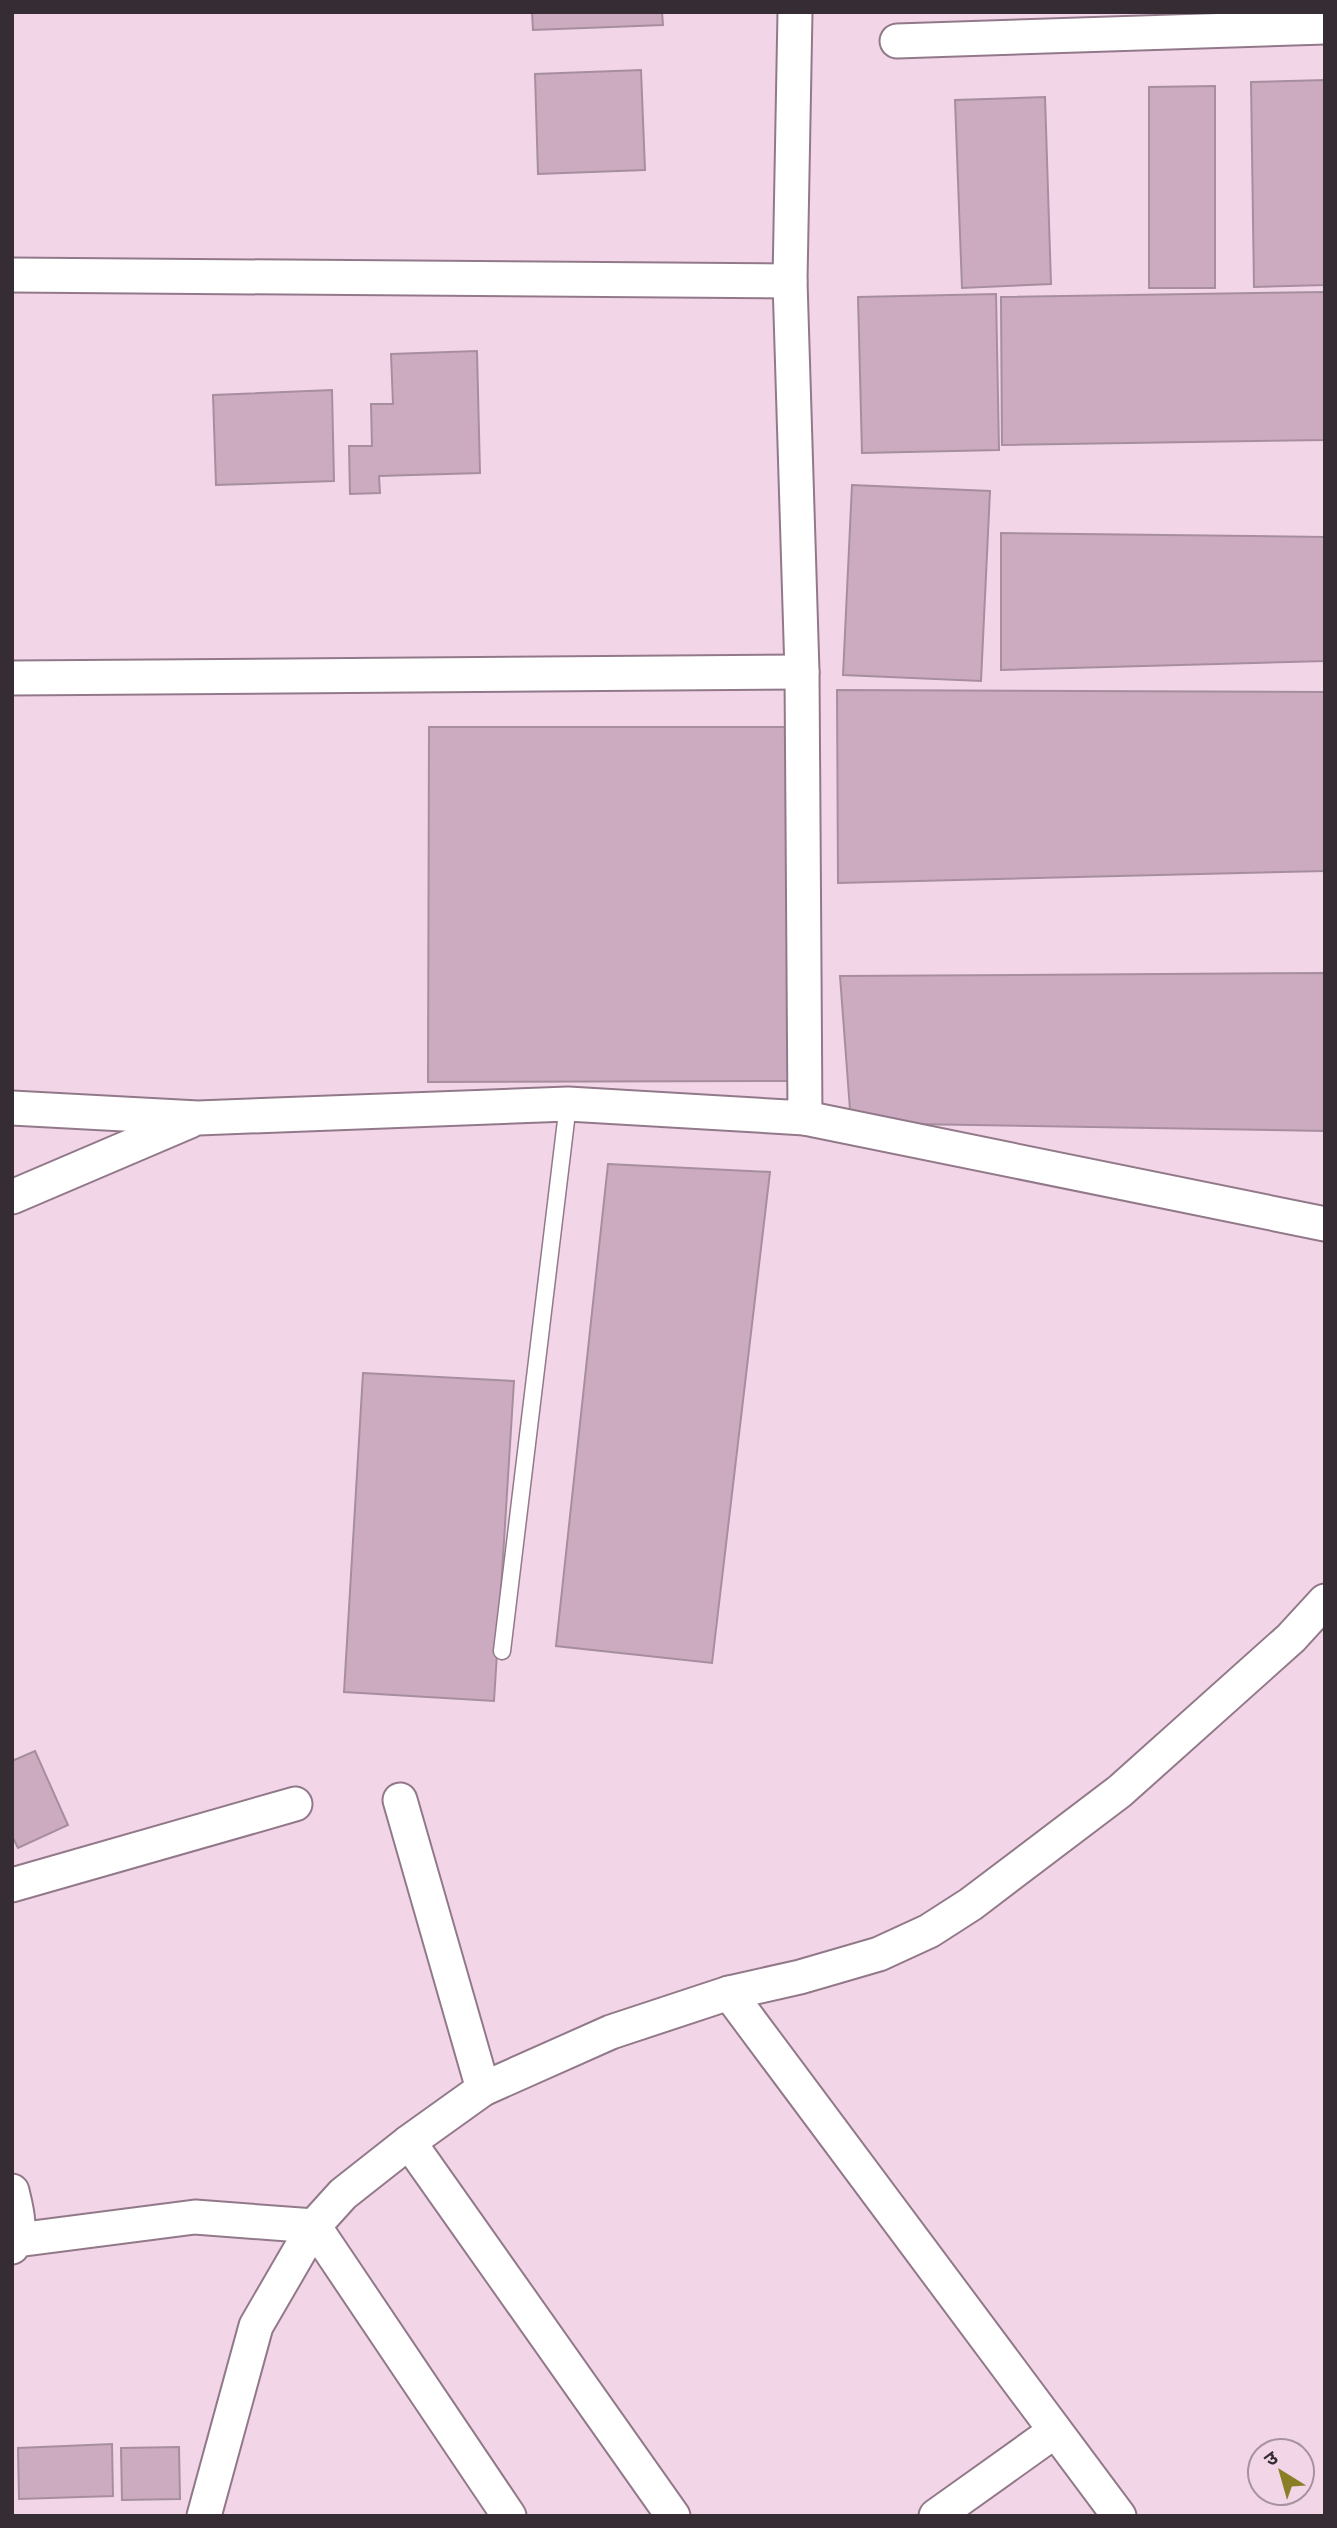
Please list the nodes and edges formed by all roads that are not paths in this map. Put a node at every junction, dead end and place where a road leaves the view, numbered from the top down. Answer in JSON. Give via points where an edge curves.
{"nodes":[{"id":1,"x":795,"y":12,"type":"edge"},
{"id":2,"x":1325,"y":27,"type":"edge"},
{"id":3,"x":897,"y":41,"type":"dead end"},
{"id":4,"x":12,"y":275,"type":"edge"},
{"id":5,"x":790,"y":281,"type":"junction"},
{"id":6,"x":802,"y":672,"type":"junction"},
{"id":7,"x":12,"y":678,"type":"edge"},
{"id":8,"x":568,"y":1104,"type":"junction"},
{"id":9,"x":12,"y":1108,"type":"edge"},
{"id":10,"x":198,"y":1118,"type":"junction"},
{"id":11,"x":805,"y":1118,"type":"junction"},
{"id":12,"x":12,"y":1197,"type":"edge"},
{"id":13,"x":1325,"y":1224,"type":"edge"},
{"id":14,"x":1325,"y":1601,"type":"edge"},
{"id":15,"x":502,"y":1651,"type":"dead end"},
{"id":16,"x":400,"y":1800,"type":"dead end"},
{"id":17,"x":295,"y":1804,"type":"dead end"},
{"id":18,"x":12,"y":1885,"type":"edge"},
{"id":19,"x":729,"y":1993,"type":"junction"},
{"id":20,"x":483,"y":2089,"type":"junction"},
{"id":21,"x":409,"y":2142,"type":"junction"},
{"id":22,"x":12,"y":2191,"type":"edge"},
{"id":23,"x":314,"y":2226,"type":"junction"},
{"id":24,"x":15,"y":2243,"type":"edge"},
{"id":25,"x":1055,"y":2431,"type":"junction"},
{"id":26,"x":204,"y":2516,"type":"edge"},
{"id":27,"x":509,"y":2516,"type":"edge"},
{"id":28,"x":673,"y":2516,"type":"edge"},
{"id":29,"x":936,"y":2516,"type":"edge"},
{"id":30,"x":1119,"y":2516,"type":"edge"}],
"edges":[{"from":1,"to":5,"type":"street"},
{"from":2,"to":3,"type":"street"},
{"from":4,"to":5,"type":"street"},
{"from":5,"to":6,"type":"street"},
{"from":6,"to":7,"type":"street"},
{"from":6,"to":11,"type":"street"},
{"from":8,"to":10,"type":"street"},
{"from":8,"to":11,"type":"street"},
{"from":8,"to":15,"type":"lane"},
{"from":9,"to":10,"type":"street"},
{"from":10,"to":12,"type":"street"},
{"from":11,"to":13,"type":"street"},
{"from":14,"to":19,"type":"street","via":[[1121,1791],[971,1904],[879,1954]]},
{"from":16,"to":20,"type":"street"},
{"from":17,"to":18,"type":"street"},
{"from":19,"to":20,"type":"street","via":[[611,2032]]},
{"from":19,"to":25,"type":"street"},
{"from":20,"to":21,"type":"street"},
{"from":21,"to":23,"type":"street","via":[[343,2194]]},
{"from":21,"to":28,"type":"street"},
{"from":22,"to":24,"type":"street","via":[[18,2218]]},
{"from":23,"to":24,"type":"street","via":[[195,2217]]},
{"from":23,"to":26,"type":"street","via":[[256,2326]]},
{"from":23,"to":27,"type":"street"},
{"from":25,"to":29,"type":"street"},
{"from":25,"to":30,"type":"street"}]}
